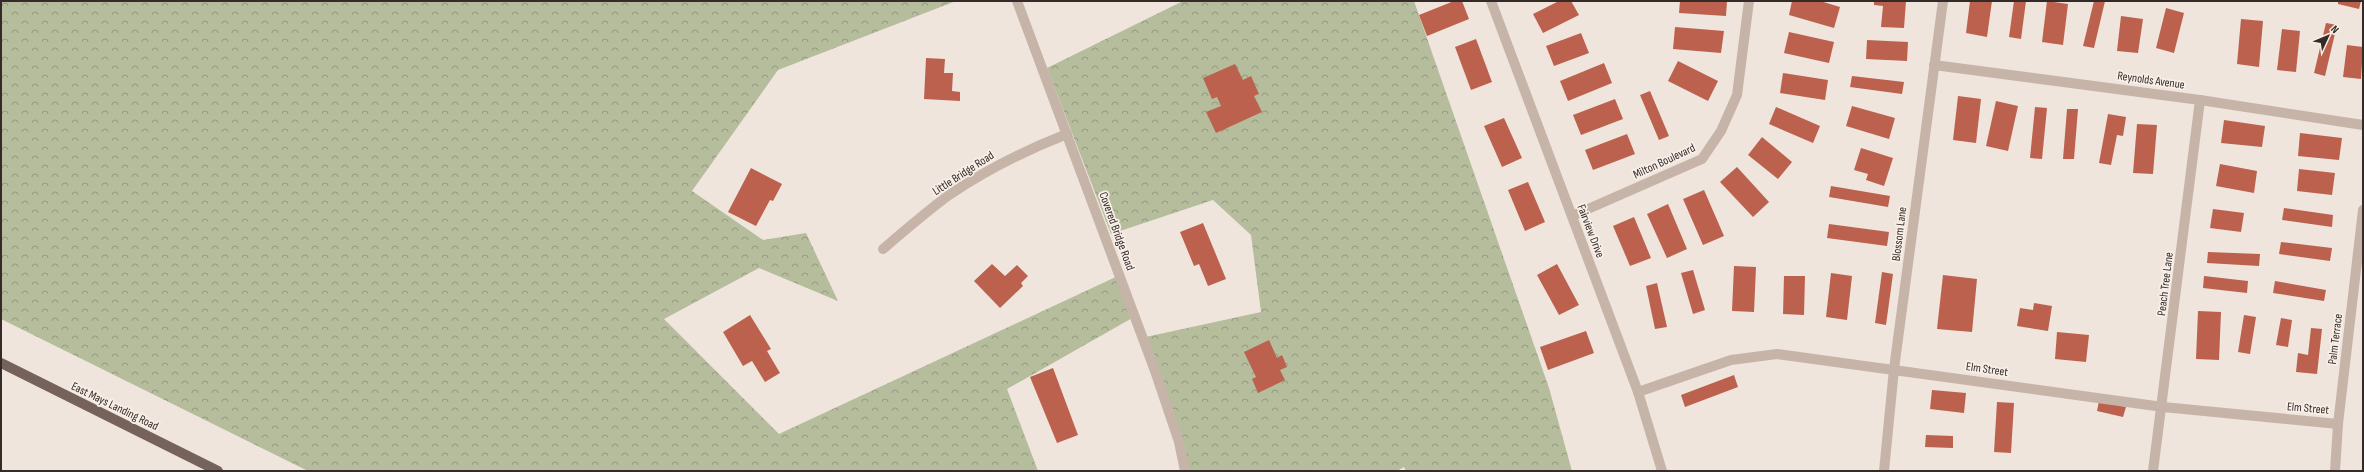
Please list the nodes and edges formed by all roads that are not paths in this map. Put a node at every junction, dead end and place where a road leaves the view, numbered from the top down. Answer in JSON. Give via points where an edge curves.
{"nodes":[{"id":1,"x":1017,"y":1,"type":"edge"},
{"id":2,"x":1491,"y":1,"type":"edge"},
{"id":3,"x":1750,"y":1,"type":"edge"},
{"id":4,"x":1943,"y":1,"type":"edge"},
{"id":5,"x":1934,"y":65,"type":"junction"},
{"id":6,"x":2200,"y":100,"type":"junction"},
{"id":7,"x":2363,"y":125,"type":"edge"},
{"id":8,"x":1067,"y":134,"type":"junction"},
{"id":9,"x":2363,"y":210,"type":"edge"},
{"id":10,"x":1572,"y":216,"type":"junction"},
{"id":11,"x":883,"y":249,"type":"dead end"},
{"id":12,"x":1,"y":363,"type":"edge"},
{"id":13,"x":1894,"y":369,"type":"junction"},
{"id":14,"x":1638,"y":392,"type":"junction"},
{"id":15,"x":2163,"y":407,"type":"junction"},
{"id":16,"x":2338,"y":424,"type":"junction"},
{"id":17,"x":218,"y":471,"type":"edge"},
{"id":18,"x":1185,"y":471,"type":"edge"},
{"id":19,"x":1662,"y":471,"type":"edge"},
{"id":20,"x":1884,"y":471,"type":"edge"},
{"id":21,"x":2153,"y":471,"type":"edge"},
{"id":22,"x":2335,"y":471,"type":"edge"}],
"edges":[{"from":1,"to":8,"type":"street","name":"Covered Bridge Road"},
{"from":2,"to":10,"type":"street","name":"Fairview Drive"},
{"from":3,"to":10,"type":"street","name":"Milton Boulevard","via":[[1737,95],[1721,131],[1702,160]]},
{"from":4,"to":5,"type":"street","name":"Blossom Lane"},
{"from":5,"to":6,"type":"street","name":"Reynolds Avenue"},
{"from":5,"to":13,"type":"street","name":"Blossom Lane"},
{"from":6,"to":7,"type":"street","name":"Reynolds Avenue"},
{"from":6,"to":15,"type":"street","name":"Peach Tree Lane"},
{"from":8,"to":11,"type":"street","name":"Little Bridge Road","via":[[1009,159],[965,184]]},
{"from":8,"to":18,"type":"street","name":"Covered Bridge Road","via":[[1156,371],[1179,442]]},
{"from":9,"to":16,"type":"street","name":"Palm Terrace"},
{"from":10,"to":14,"type":"street","name":"Fairview Drive"},
{"from":12,"to":17,"type":"main road","name":"East Mays Landing Road"},
{"from":13,"to":14,"type":"street","name":"Elm Street","via":[[1777,354],[1731,360]]},
{"from":13,"to":15,"type":"street","name":"Elm Street"},
{"from":13,"to":20,"type":"street","name":"Blossom Lane"},
{"from":14,"to":19,"type":"street","name":"Fairview Drive"},
{"from":15,"to":16,"type":"street","name":"Elm Street"},
{"from":15,"to":21,"type":"street","name":"Peach Tree Lane"},
{"from":16,"to":22,"type":"street","name":"Palm Terrace"}]}
